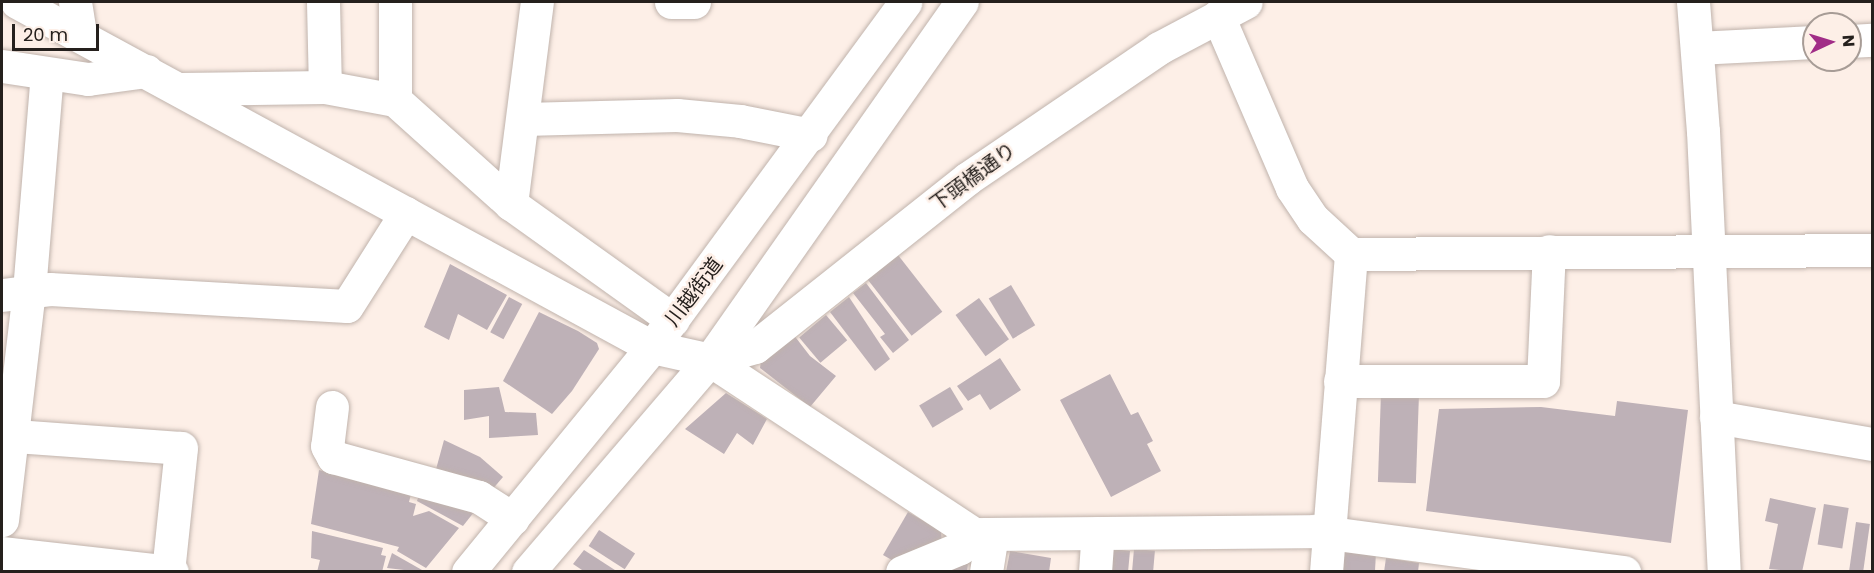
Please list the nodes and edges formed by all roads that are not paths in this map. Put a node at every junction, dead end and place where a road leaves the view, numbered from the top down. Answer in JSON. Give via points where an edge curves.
{"nodes":[{"id":1,"x":18,"y":2,"type":"edge"},
{"id":2,"x":75,"y":2,"type":"edge"},
{"id":3,"x":323,"y":2,"type":"edge"},
{"id":4,"x":395,"y":2,"type":"edge"},
{"id":5,"x":537,"y":2,"type":"edge"},
{"id":6,"x":671,"y":2,"type":"edge"},
{"id":7,"x":694,"y":2,"type":"edge"},
{"id":8,"x":904,"y":2,"type":"edge"},
{"id":9,"x":962,"y":2,"type":"edge"},
{"id":10,"x":1693,"y":2,"type":"edge"},
{"id":11,"x":1232,"y":9,"type":"edge"},
{"id":12,"x":80,"y":34,"type":"junction"},
{"id":13,"x":1802,"y":43,"type":"edge"},
{"id":14,"x":1697,"y":48,"type":"junction"},
{"id":15,"x":2,"y":66,"type":"edge"},
{"id":16,"x":146,"y":72,"type":"junction"},
{"id":17,"x":47,"y":75,"type":"junction"},
{"id":18,"x":325,"y":87,"type":"junction"},
{"id":19,"x":180,"y":89,"type":"junction"},
{"id":20,"x":395,"y":100,"type":"junction"},
{"id":21,"x":524,"y":119,"type":"junction"},
{"id":22,"x":811,"y":135,"type":"junction"},
{"id":23,"x":511,"y":204,"type":"junction"},
{"id":24,"x":406,"y":213,"type":"junction"},
{"id":25,"x":1710,"y":249,"type":"junction"},
{"id":26,"x":1872,"y":250,"type":"edge"},
{"id":27,"x":1549,"y":251,"type":"junction"},
{"id":28,"x":1351,"y":254,"type":"junction"},
{"id":29,"x":15,"y":293,"type":"edge"},
{"id":30,"x":673,"y":320,"type":"junction"},
{"id":31,"x":652,"y":347,"type":"junction"},
{"id":32,"x":710,"y":360,"type":"junction"},
{"id":33,"x":1340,"y":381,"type":"junction"},
{"id":34,"x":332,"y":407,"type":"dead end"},
{"id":35,"x":1716,"y":417,"type":"junction"},
{"id":36,"x":14,"y":436,"type":"junction"},
{"id":37,"x":1872,"y":444,"type":"edge"},
{"id":38,"x":513,"y":519,"type":"junction"},
{"id":39,"x":2,"y":520,"type":"edge"},
{"id":40,"x":1328,"y":532,"type":"junction"},
{"id":41,"x":1098,"y":533,"type":"junction"},
{"id":42,"x":983,"y":534,"type":"junction"},
{"id":43,"x":2,"y":553,"type":"edge"},
{"id":44,"x":1514,"y":564,"type":"edge"},
{"id":45,"x":932,"y":565,"type":"edge"},
{"id":46,"x":106,"y":569,"type":"edge"},
{"id":47,"x":170,"y":571,"type":"edge"},
{"id":48,"x":468,"y":572,"type":"edge"},
{"id":49,"x":528,"y":572,"type":"edge"},
{"id":50,"x":902,"y":572,"type":"edge"},
{"id":51,"x":986,"y":572,"type":"edge"},
{"id":52,"x":1095,"y":572,"type":"edge"},
{"id":53,"x":1326,"y":572,"type":"edge"},
{"id":54,"x":1624,"y":572,"type":"edge"},
{"id":55,"x":1724,"y":572,"type":"edge"}],
"edges":[{"from":1,"to":12,"type":"main road"},
{"from":2,"to":12,"type":"main road"},
{"from":3,"to":18,"type":"main road"},
{"from":4,"to":20,"type":"main road"},
{"from":5,"to":21,"type":"main road"},
{"from":6,"to":7,"type":"main road"},
{"from":8,"to":22,"type":"main road","name":"川越街道"},
{"from":9,"to":32,"type":"main road"},
{"from":10,"to":14,"type":"main road"},
{"from":11,"to":28,"type":"main road","via":[[1292,188],[1313,219]]},
{"from":11,"to":32,"type":"main road","name":"下頭橋通り","via":[[1159,48],[968,178],[755,347]]},
{"from":12,"to":16,"type":"main road"},
{"from":13,"to":14,"type":"main road"},
{"from":14,"to":25,"type":"main road"},
{"from":15,"to":17,"type":"main road"},
{"from":16,"to":17,"type":"main road","via":[[88,79]]},
{"from":16,"to":19,"type":"main road"},
{"from":17,"to":29,"type":"main road"},
{"from":18,"to":19,"type":"main road"},
{"from":18,"to":20,"type":"main road"},
{"from":19,"to":24,"type":"main road"},
{"from":20,"to":23,"type":"main road"},
{"from":21,"to":22,"type":"main road","via":[[677,116],[740,121]]},
{"from":21,"to":23,"type":"main road"},
{"from":22,"to":30,"type":"main road","name":"川越街道"},
{"from":23,"to":30,"type":"main road"},
{"from":24,"to":29,"type":"main road","via":[[347,306],[50,288]]},
{"from":24,"to":31,"type":"main road"},
{"from":25,"to":26,"type":"main road"},
{"from":25,"to":27,"type":"main road"},
{"from":25,"to":35,"type":"main road"},
{"from":27,"to":28,"type":"main road"},
{"from":27,"to":33,"type":"main road","via":[[1543,381]]},
{"from":28,"to":33,"type":"main road"},
{"from":29,"to":36,"type":"main road"},
{"from":30,"to":31,"type":"main road","name":"川越街道"},
{"from":31,"to":32,"type":"main road"},
{"from":31,"to":38,"type":"main road","name":"川越街道"},
{"from":32,"to":42,"type":"main road"},
{"from":32,"to":49,"type":"main road"},
{"from":33,"to":40,"type":"main road"},
{"from":34,"to":38,"type":"main road","via":[[327,447],[333,457],[479,497]]},
{"from":35,"to":37,"type":"main road"},
{"from":35,"to":55,"type":"main road"},
{"from":36,"to":39,"type":"main road"},
{"from":36,"to":47,"type":"main road","via":[[182,448]]},
{"from":38,"to":48,"type":"main road","name":"川越街道"},
{"from":40,"to":41,"type":"main road"},
{"from":40,"to":44,"type":"main road"},
{"from":40,"to":53,"type":"main road"},
{"from":41,"to":42,"type":"main road"},
{"from":41,"to":52,"type":"main road"},
{"from":42,"to":45,"type":"main road"},
{"from":42,"to":51,"type":"main road"},
{"from":43,"to":46,"type":"main road"},
{"from":44,"to":54,"type":"main road"},
{"from":45,"to":50,"type":"main road"},
{"from":46,"to":47,"type":"main road"}]}
